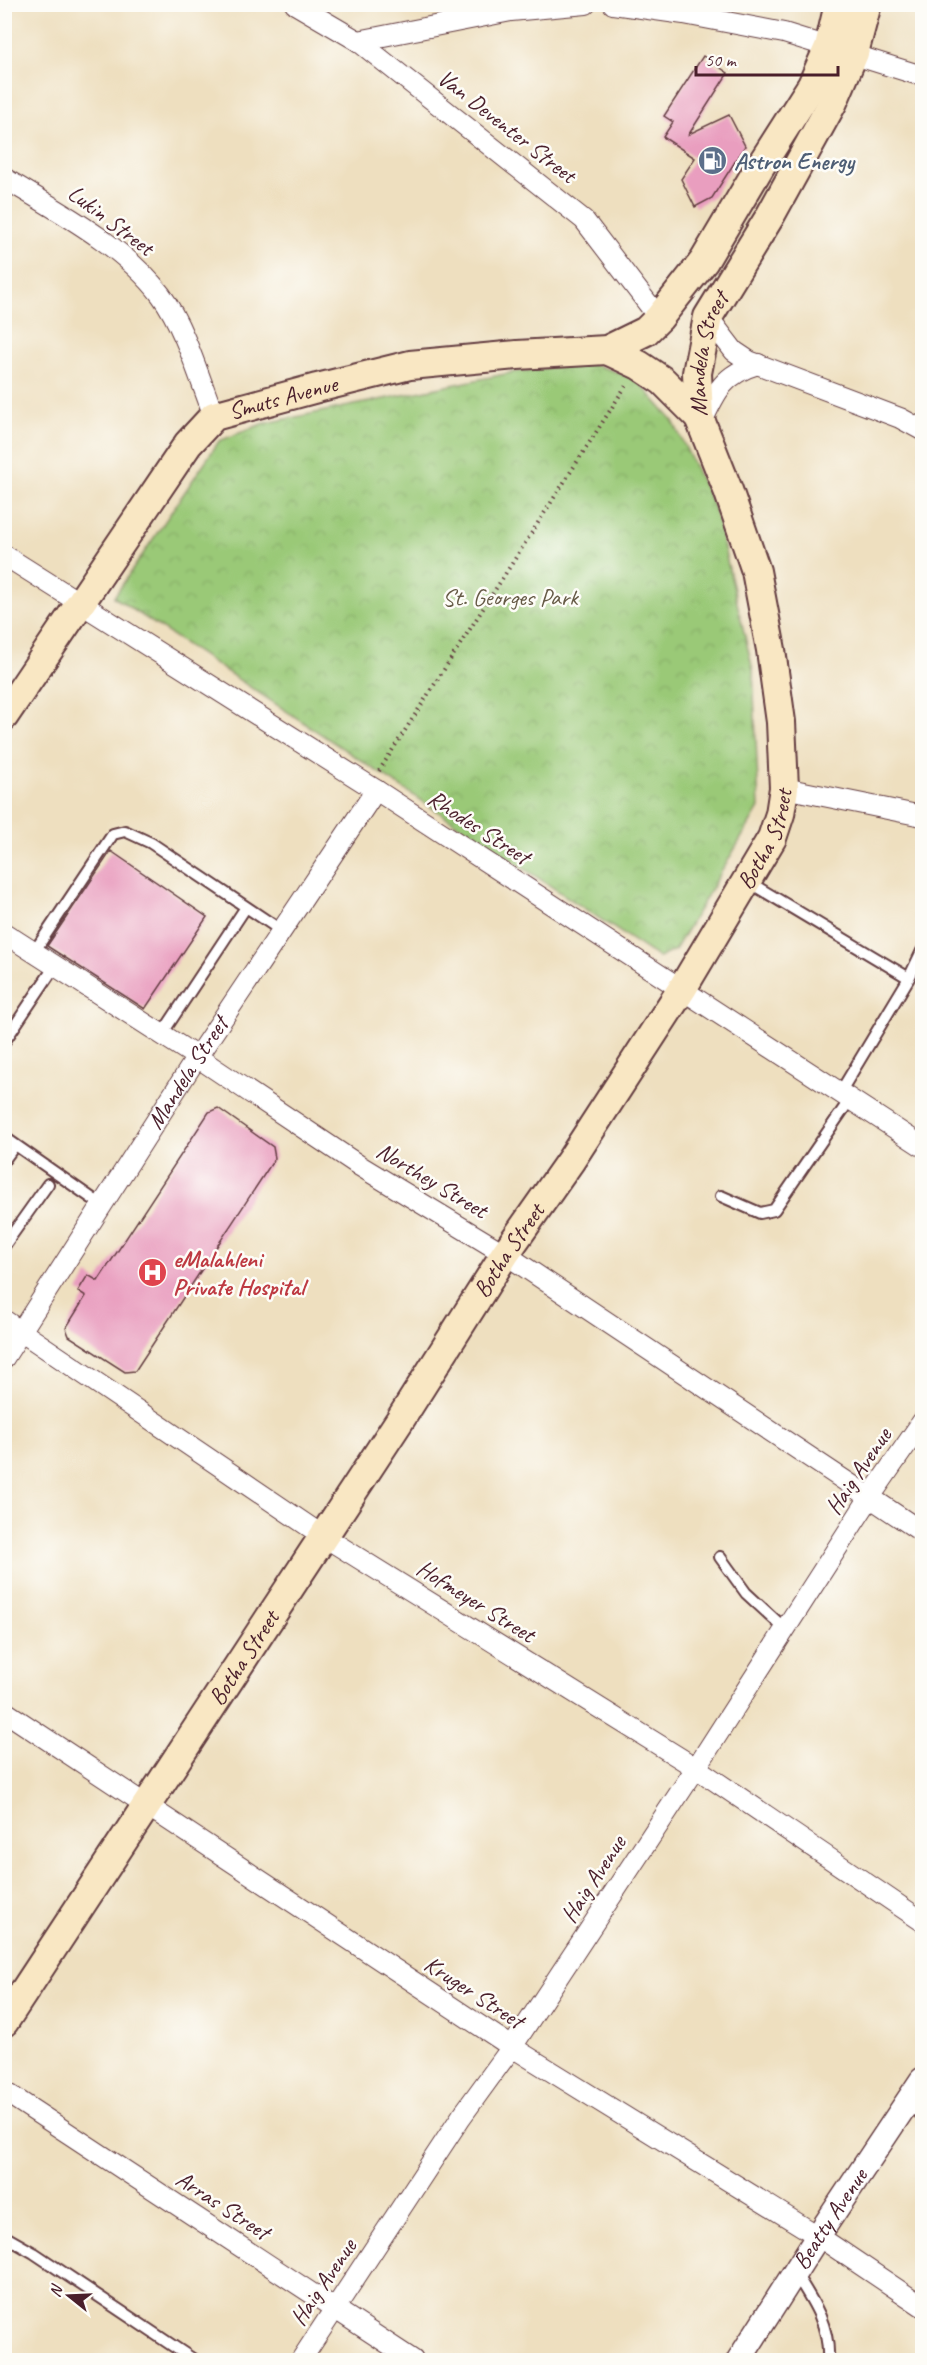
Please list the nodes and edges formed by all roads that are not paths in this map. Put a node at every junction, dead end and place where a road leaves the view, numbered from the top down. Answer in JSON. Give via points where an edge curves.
{"nodes":[{"id":1,"x":295,"y":4,"type":"edge"},
{"id":2,"x":586,"y":4,"type":"edge"},
{"id":3,"x":613,"y":4,"type":"edge"},
{"id":4,"x":839,"y":4,"type":"edge"},
{"id":5,"x":867,"y":4,"type":"edge"},
{"id":6,"x":358,"y":41,"type":"junction"},
{"id":7,"x":842,"y":50,"type":"junction"},
{"id":8,"x":922,"y":76,"type":"edge"},
{"id":9,"x":4,"y":178,"type":"edge"},
{"id":10,"x":708,"y":317,"type":"junction"},
{"id":11,"x":659,"y":318,"type":"junction"},
{"id":12,"x":607,"y":350,"type":"junction"},
{"id":13,"x":758,"y":364,"type":"junction"},
{"id":14,"x":214,"y":416,"type":"junction"},
{"id":15,"x":700,"y":421,"type":"junction"},
{"id":16,"x":922,"y":430,"type":"edge"},
{"id":17,"x":4,"y":555,"type":"edge"},
{"id":18,"x":80,"y":604,"type":"junction"},
{"id":19,"x":4,"y":716,"type":"edge"},
{"id":20,"x":372,"y":788,"type":"junction"},
{"id":21,"x":784,"y":788,"type":"junction"},
{"id":22,"x":922,"y":816,"type":"edge"},
{"id":23,"x":746,"y":881,"type":"junction"},
{"id":24,"x":246,"y":907,"type":"junction"},
{"id":25,"x":282,"y":931,"type":"junction"},
{"id":26,"x":4,"y":933,"type":"edge"},
{"id":27,"x":922,"y":951,"type":"edge"},
{"id":28,"x":34,"y":952,"type":"junction"},
{"id":29,"x":55,"y":966,"type":"junction"},
{"id":30,"x":909,"y":978,"type":"junction"},
{"id":31,"x":682,"y":989,"type":"junction"},
{"id":32,"x":162,"y":1034,"type":"junction"},
{"id":33,"x":4,"y":1042,"type":"edge"},
{"id":34,"x":197,"y":1057,"type":"junction"},
{"id":35,"x":846,"y":1095,"type":"junction"},
{"id":36,"x":4,"y":1137,"type":"edge"},
{"id":37,"x":15,"y":1145,"type":"junction"},
{"id":38,"x":922,"y":1146,"type":"edge"},
{"id":39,"x":4,"y":1160,"type":"edge"},
{"id":40,"x":48,"y":1184,"type":"dead end"},
{"id":41,"x":721,"y":1196,"type":"dead end"},
{"id":42,"x":103,"y":1206,"type":"junction"},
{"id":43,"x":4,"y":1246,"type":"edge"},
{"id":44,"x":505,"y":1254,"type":"junction"},
{"id":45,"x":4,"y":1320,"type":"edge"},
{"id":46,"x":22,"y":1334,"type":"junction"},
{"id":47,"x":4,"y":1359,"type":"edge"},
{"id":48,"x":922,"y":1422,"type":"edge"},
{"id":49,"x":870,"y":1497,"type":"junction"},
{"id":50,"x":922,"y":1532,"type":"edge"},
{"id":51,"x":323,"y":1536,"type":"junction"},
{"id":52,"x":720,"y":1557,"type":"dead end"},
{"id":53,"x":785,"y":1629,"type":"junction"},
{"id":54,"x":4,"y":1711,"type":"edge"},
{"id":55,"x":696,"y":1768,"type":"junction"},
{"id":56,"x":147,"y":1805,"type":"junction"},
{"id":57,"x":922,"y":1921,"type":"edge"},
{"id":58,"x":4,"y":2022,"type":"edge"},
{"id":59,"x":512,"y":2047,"type":"junction"},
{"id":60,"x":922,"y":2080,"type":"edge"},
{"id":61,"x":4,"y":2091,"type":"edge"},
{"id":62,"x":914,"y":2109,"type":"edge"},
{"id":63,"x":4,"y":2236,"type":"edge"},
{"id":64,"x":818,"y":2236,"type":"junction"},
{"id":65,"x":794,"y":2273,"type":"junction"},
{"id":66,"x":922,"y":2306,"type":"edge"},
{"id":67,"x":336,"y":2310,"type":"junction"},
{"id":68,"x":194,"y":2361,"type":"edge"},
{"id":69,"x":301,"y":2361,"type":"edge"},
{"id":70,"x":413,"y":2361,"type":"edge"},
{"id":71,"x":739,"y":2361,"type":"edge"},
{"id":72,"x":828,"y":2361,"type":"edge"}],
"edges":[{"from":1,"to":6,"type":"street","name":"Van Deventer Street"},
{"from":2,"to":6,"type":"street","via":[[511,11]]},
{"from":3,"to":7,"type":"street","via":[[784,33]]},
{"from":4,"to":7,"type":"main road","name":"Mandela Street"},
{"from":5,"to":7,"type":"main road","name":"Mandela Street"},
{"from":6,"to":11,"type":"street","name":"Van Deventer Street","via":[[584,220]]},
{"from":7,"to":8,"type":"street"},
{"from":7,"to":10,"type":"main road","name":"Mandela Street","via":[[833,102]]},
{"from":7,"to":11,"type":"main road","name":"Mandela Street","via":[[812,85],[704,261]]},
{"from":9,"to":14,"type":"street","name":"Lukin Street","via":[[134,265],[162,297],[187,345]]},
{"from":10,"to":13,"type":"street","via":[[734,351]]},
{"from":10,"to":15,"type":"main road","name":"Mandela Street","via":[[697,373]]},
{"from":11,"to":12,"type":"main road","name":"Mandela Street","via":[[646,331]]},
{"from":12,"to":14,"type":"main road","name":"Smuts Avenue","via":[[410,365]]},
{"from":12,"to":15,"type":"main road","name":"Mandela Street","via":[[663,381]]},
{"from":13,"to":15,"type":"street","via":[[734,374],[714,396]]},
{"from":13,"to":16,"type":"street"},
{"from":14,"to":18,"type":"main road","name":"Smuts Avenue","via":[[188,444]]},
{"from":15,"to":21,"type":"main road","name":"Botha Street","via":[[756,571],[781,722]]},
{"from":17,"to":18,"type":"street","name":"Rhodes Street"},
{"from":18,"to":19,"type":"main road","name":"Smuts Avenue"},
{"from":18,"to":20,"type":"street","name":"Rhodes Street"},
{"from":20,"to":25,"type":"street","name":"Mandela Street"},
{"from":20,"to":31,"type":"street","name":"Rhodes Street"},
{"from":21,"to":22,"type":"street"},
{"from":21,"to":23,"type":"main road","name":"Botha Street","via":[[772,838]]},
{"from":23,"to":30,"type":"lane"},
{"from":23,"to":31,"type":"main road","name":"Botha Street"},
{"from":24,"to":25,"type":"lane"},
{"from":24,"to":28,"type":"lane","via":[[151,843],[130,831],[118,831]]},
{"from":24,"to":32,"type":"lane"},
{"from":25,"to":34,"type":"street","name":"Mandela Street"},
{"from":26,"to":28,"type":"street","name":"Northey Street"},
{"from":27,"to":30,"type":"lane"},
{"from":28,"to":29,"type":"street","name":"Northey Street"},
{"from":29,"to":32,"type":"street","name":"Northey Street"},
{"from":29,"to":33,"type":"lane"},
{"from":30,"to":35,"type":"lane"},
{"from":31,"to":35,"type":"street","name":"Rhodes Street"},
{"from":31,"to":44,"type":"main road","name":"Botha Street"},
{"from":32,"to":34,"type":"street","name":"Northey Street"},
{"from":34,"to":42,"type":"street","name":"Mandela Street"},
{"from":34,"to":44,"type":"street","name":"Northey Street","via":[[360,1166]]},
{"from":35,"to":38,"type":"street","name":"Rhodes Street"},
{"from":35,"to":41,"type":"lane","via":[[774,1210],[760,1213]]},
{"from":36,"to":37,"type":"lane"},
{"from":37,"to":39,"type":"lane"},
{"from":37,"to":42,"type":"lane"},
{"from":40,"to":43,"type":"lane"},
{"from":42,"to":46,"type":"street","name":"Mandela Street"},
{"from":44,"to":49,"type":"street","name":"Northey Street"},
{"from":44,"to":51,"type":"main road","name":"Botha Street"},
{"from":45,"to":46,"type":"street","name":"Hofmeyer Street"},
{"from":46,"to":47,"type":"street","name":"Mandela Street"},
{"from":46,"to":51,"type":"street","name":"Hofmeyer Street"},
{"from":48,"to":49,"type":"street","name":"Haig Avenue"},
{"from":49,"to":50,"type":"street","name":"Northey Street"},
{"from":49,"to":53,"type":"street","name":"Haig Avenue"},
{"from":51,"to":55,"type":"street","name":"Hofmeyer Street"},
{"from":51,"to":56,"type":"main road","name":"Botha Street"},
{"from":52,"to":53,"type":"lane","via":[[746,1593]]},
{"from":53,"to":55,"type":"street","name":"Haig Avenue"},
{"from":54,"to":56,"type":"street","name":"Kruger Street"},
{"from":55,"to":57,"type":"street","name":"Hofmeyer Street"},
{"from":55,"to":59,"type":"street","name":"Haig Avenue"},
{"from":56,"to":58,"type":"main road","name":"Botha Street"},
{"from":56,"to":59,"type":"street","name":"Kruger Street"},
{"from":59,"to":64,"type":"street","name":"Kruger Street"},
{"from":59,"to":67,"type":"street","name":"Haig Avenue","via":[[461,2117]]},
{"from":60,"to":62,"type":"street","name":"Beatty Avenue"},
{"from":61,"to":67,"type":"street","name":"Arras Street"},
{"from":62,"to":64,"type":"street","name":"Beatty Avenue"},
{"from":63,"to":68,"type":"lane"},
{"from":64,"to":65,"type":"street","name":"Beatty Avenue"},
{"from":64,"to":66,"type":"street","name":"Kruger Street"},
{"from":65,"to":71,"type":"street","name":"Beatty Avenue"},
{"from":65,"to":72,"type":"lane","via":[[823,2320]]},
{"from":67,"to":69,"type":"street","name":"Haig Avenue"},
{"from":67,"to":70,"type":"street","name":"Arras Street"}]}
